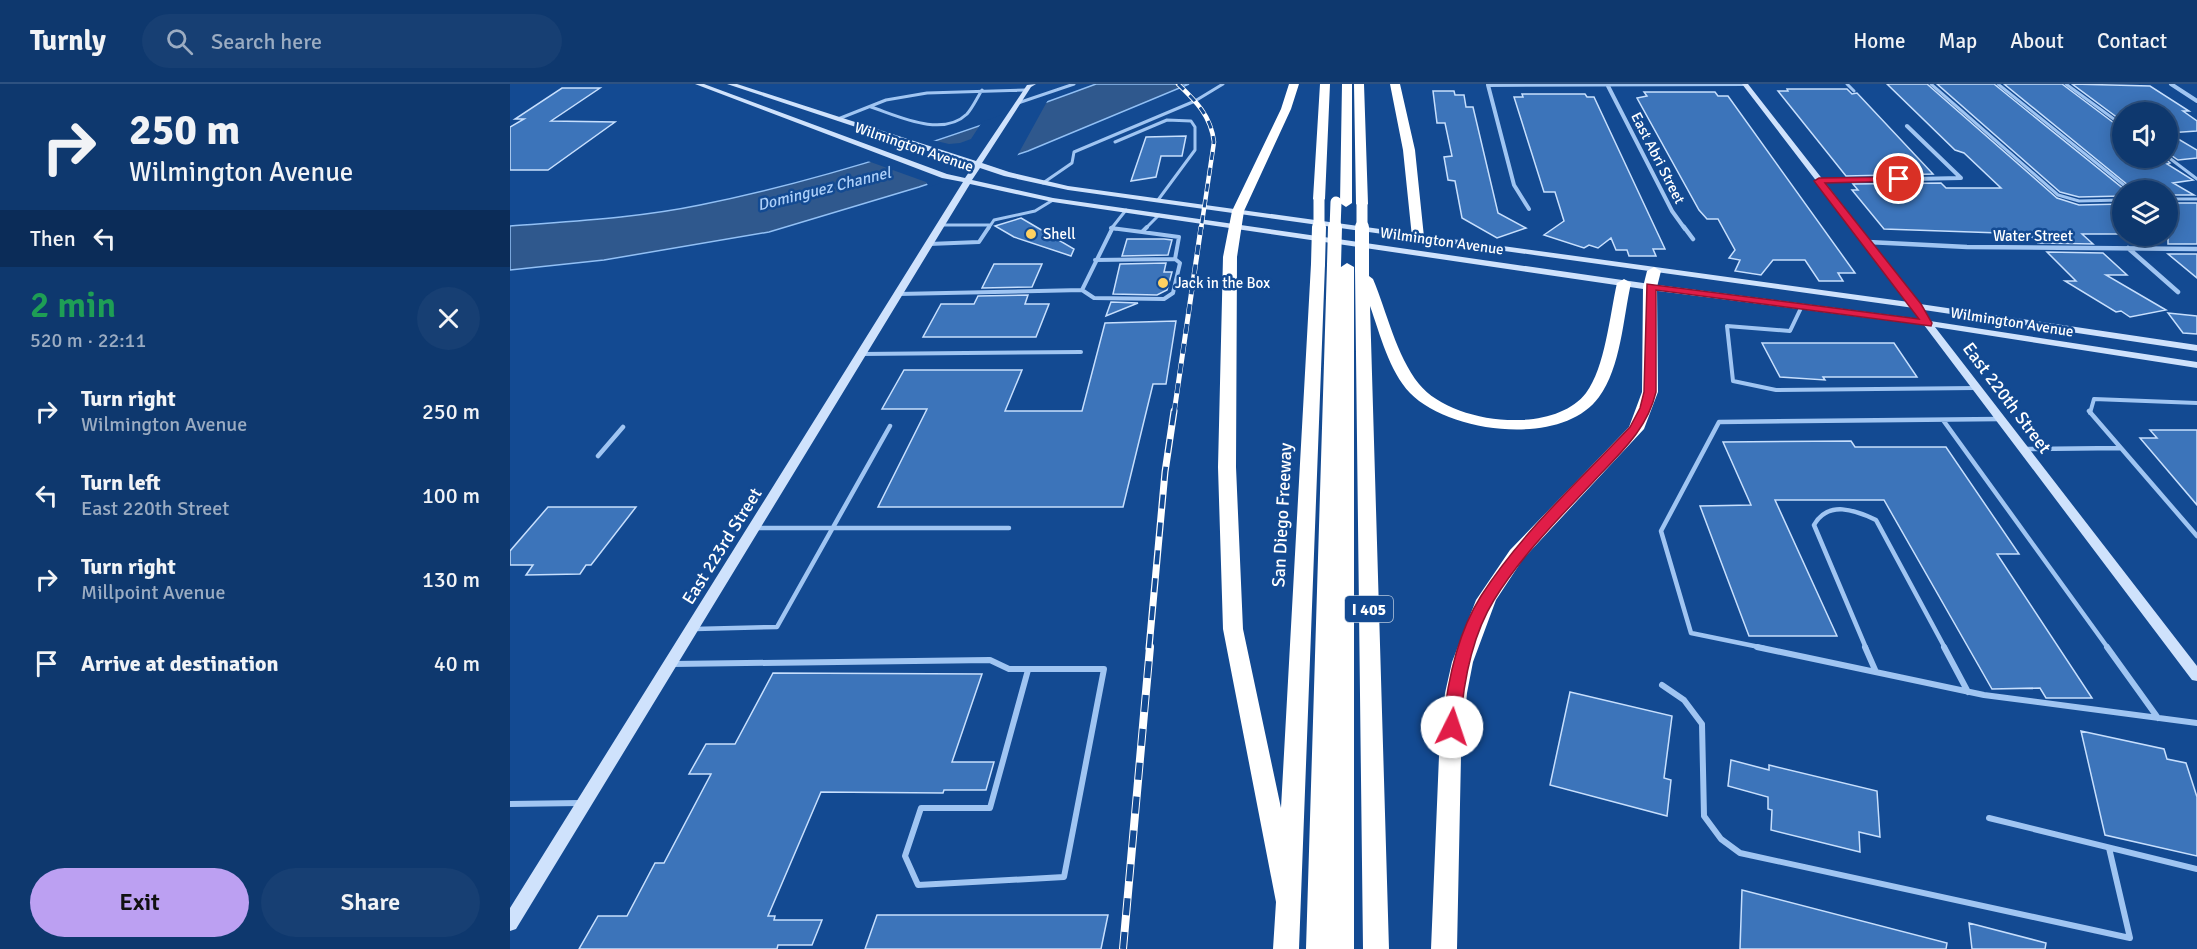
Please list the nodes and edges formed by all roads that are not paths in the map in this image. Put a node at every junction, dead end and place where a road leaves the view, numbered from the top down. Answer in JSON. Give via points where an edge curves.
{"nodes":[{"id":1,"x":698,"y":84,"type":"edge"},
{"id":2,"x":730,"y":84,"type":"edge"},
{"id":3,"x":1074,"y":84,"type":"edge"},
{"id":4,"x":1223,"y":84,"type":"edge"},
{"id":5,"x":1294,"y":84,"type":"edge"},
{"id":6,"x":1325,"y":84,"type":"edge"},
{"id":7,"x":1339,"y":84,"type":"edge"},
{"id":8,"x":1347,"y":84,"type":"edge"},
{"id":9,"x":1359,"y":84,"type":"edge"},
{"id":10,"x":1395,"y":84,"type":"edge"},
{"id":11,"x":1607,"y":84,"type":"edge"},
{"id":12,"x":1745,"y":84,"type":"edge"},
{"id":13,"x":1847,"y":84,"type":"edge"},
{"id":14,"x":1931,"y":84,"type":"edge"},
{"id":15,"x":1998,"y":84,"type":"edge"},
{"id":16,"x":2066,"y":84,"type":"edge"},
{"id":17,"x":2171,"y":84,"type":"edge"},
{"id":18,"x":1488,"y":85,"type":"edge"},
{"id":19,"x":1028,"y":86,"type":"edge"},
{"id":20,"x":982,"y":90,"type":"junction"},
{"id":21,"x":1854,"y":91,"type":"dead end"},
{"id":22,"x":2197,"y":100,"type":"edge"},
{"id":23,"x":1018,"y":103,"type":"junction"},
{"id":24,"x":871,"y":106,"type":"junction"},
{"id":25,"x":2112,"y":118,"type":"edge"},
{"id":26,"x":838,"y":119,"type":"junction"},
{"id":27,"x":1907,"y":126,"type":"dead end"},
{"id":28,"x":1114,"y":142,"type":"dead end"},
{"id":29,"x":978,"y":164,"type":"junction"},
{"id":30,"x":2178,"y":165,"type":"edge"},
{"id":31,"x":2197,"y":179,"type":"edge"},
{"id":32,"x":2118,"y":180,"type":"edge"},
{"id":33,"x":1819,"y":181,"type":"junction"},
{"id":34,"x":1043,"y":183,"type":"junction"},
{"id":35,"x":969,"y":184,"type":"junction"},
{"id":36,"x":1143,"y":198,"type":"junction"},
{"id":37,"x":2178,"y":199,"type":"edge"},
{"id":38,"x":2197,"y":199,"type":"edge"},
{"id":39,"x":1053,"y":200,"type":"junction"},
{"id":40,"x":1158,"y":200,"type":"junction"},
{"id":41,"x":2112,"y":200,"type":"edge"},
{"id":42,"x":1341,"y":202,"type":"junction"},
{"id":43,"x":1529,"y":209,"type":"dead end"},
{"id":44,"x":1126,"y":210,"type":"junction"},
{"id":45,"x":1160,"y":215,"type":"junction"},
{"id":46,"x":1236,"y":218,"type":"junction"},
{"id":47,"x":941,"y":225,"type":"junction"},
{"id":48,"x":990,"y":225,"type":"junction"},
{"id":49,"x":1111,"y":228,"type":"junction"},
{"id":50,"x":1142,"y":232,"type":"junction"},
{"id":51,"x":1418,"y":237,"type":"junction"},
{"id":52,"x":1693,"y":239,"type":"dead end"},
{"id":53,"x":1868,"y":243,"type":"junction"},
{"id":54,"x":929,"y":244,"type":"junction"},
{"id":55,"x":2127,"y":248,"type":"junction"},
{"id":56,"x":2197,"y":249,"type":"edge"},
{"id":57,"x":1175,"y":259,"type":"junction"},
{"id":58,"x":1095,"y":260,"type":"junction"},
{"id":59,"x":1340,"y":266,"type":"junction"},
{"id":60,"x":1652,"y":279,"type":"junction"},
{"id":61,"x":1624,"y":283,"type":"junction"},
{"id":62,"x":1082,"y":290,"type":"junction"},
{"id":63,"x":2178,"y":292,"type":"dead end"},
{"id":64,"x":898,"y":294,"type":"junction"},
{"id":65,"x":1917,"y":306,"type":"junction"},
{"id":66,"x":1801,"y":308,"type":"junction"},
{"id":67,"x":1927,"y":323,"type":"junction"},
{"id":68,"x":2197,"y":348,"type":"edge"},
{"id":69,"x":1082,"y":352,"type":"dead end"},
{"id":70,"x":861,"y":354,"type":"junction"},
{"id":71,"x":2197,"y":365,"type":"edge"},
{"id":72,"x":1977,"y":388,"type":"junction"},
{"id":73,"x":2197,"y":403,"type":"edge"},
{"id":74,"x":2000,"y":419,"type":"junction"},
{"id":75,"x":1943,"y":420,"type":"junction"},
{"id":76,"x":891,"y":426,"type":"dead end"},
{"id":77,"x":623,"y":427,"type":"dead end"},
{"id":78,"x":2120,"y":448,"type":"junction"},
{"id":79,"x":2023,"y":449,"type":"junction"},
{"id":80,"x":598,"y":456,"type":"dead end"},
{"id":81,"x":754,"y":528,"type":"junction"},
{"id":82,"x":831,"y":528,"type":"junction"},
{"id":83,"x":1009,"y":528,"type":"dead end"},
{"id":84,"x":2197,"y":536,"type":"edge"},
{"id":85,"x":692,"y":629,"type":"junction"},
{"id":86,"x":670,"y":663,"type":"junction"},
{"id":87,"x":1028,"y":670,"type":"junction"},
{"id":88,"x":1876,"y":672,"type":"junction"},
{"id":89,"x":2197,"y":676,"type":"edge"},
{"id":90,"x":1662,"y":685,"type":"dead end"},
{"id":91,"x":1968,"y":692,"type":"junction"},
{"id":92,"x":2158,"y":718,"type":"junction"},
{"id":93,"x":2197,"y":723,"type":"edge"},
{"id":94,"x":584,"y":803,"type":"junction"},
{"id":95,"x":510,"y":804,"type":"edge"},
{"id":96,"x":1989,"y":818,"type":"dead end"},
{"id":97,"x":2109,"y":848,"type":"junction"},
{"id":98,"x":2197,"y":870,"type":"edge"},
{"id":99,"x":1288,"y":902,"type":"junction"},
{"id":100,"x":510,"y":923,"type":"edge"},
{"id":101,"x":1286,"y":949,"type":"edge"},
{"id":102,"x":1319,"y":949,"type":"edge"},
{"id":103,"x":1341,"y":949,"type":"edge"},
{"id":104,"x":1376,"y":949,"type":"edge"},
{"id":105,"x":1444,"y":949,"type":"edge"}],
"edges":[{"from":1,"to":35,"type":"main road","name":"Wilmington Avenue"},
{"from":2,"to":26,"type":"main road","name":"Wilmington Avenue"},
{"from":3,"to":23,"type":"lane"},
{"from":4,"to":34,"type":"lane","via":[[1195,101],[1074,152],[1072,163]]},
{"from":5,"to":46,"type":"highway"},
{"from":6,"to":59,"type":"highway","name":"San Diego Freeway","number":"I 405","bridge":true,"via":[[1319,199]]},
{"from":7,"to":42,"type":"highway"},
{"from":8,"to":42,"type":"highway"},
{"from":9,"to":59,"type":"highway","name":"San Diego Freeway","number":"I 405","bridge":true,"via":[[1362,204]]},
{"from":10,"to":51,"type":"highway","via":[[1409,150]]},
{"from":11,"to":12,"type":"street"},
{"from":11,"to":18,"type":"street"},
{"from":11,"to":52,"type":"street","name":"East Abri Street","via":[[1672,211]]},
{"from":12,"to":33,"type":"main road","name":"East 220th Street"},
{"from":13,"to":21,"type":"lane"},
{"from":14,"to":41,"type":"lane","via":[[2058,195],[2079,201]]},
{"from":15,"to":32,"type":"lane"},
{"from":16,"to":25,"type":"lane"},
{"from":17,"to":22,"type":"street"},
{"from":18,"to":43,"type":"street","via":[[1514,185]]},
{"from":19,"to":20,"type":"lane"},
{"from":19,"to":23,"type":"main road"},
{"from":20,"to":24,"type":"lane","via":[[927,93]]},
{"from":20,"to":24,"type":"lane","via":[[964,116],[945,122],[921,123]]},
{"from":23,"to":29,"type":"main road","name":"East 223rd Street"},
{"from":24,"to":26,"type":"lane"},
{"from":26,"to":29,"type":"main road","name":"Wilmington Avenue"},
{"from":27,"to":33,"type":"street","via":[[1961,177]]},
{"from":28,"to":40,"type":"lane","via":[[1167,120],[1191,121],[1195,127],[1195,150]]},
{"from":29,"to":34,"type":"main road","name":"Wilmington Avenue"},
{"from":29,"to":35,"type":"main road","name":"East 223rd Street"},
{"from":30,"to":31,"type":"lane"},
{"from":33,"to":53,"type":"main road","name":"East 220th Street"},
{"from":34,"to":36,"type":"main road","name":"Wilmington Avenue"},
{"from":35,"to":39,"type":"main road","name":"Wilmington Avenue"},
{"from":35,"to":47,"type":"main road","name":"East 223rd Street"},
{"from":36,"to":40,"type":"main road","name":"Wilmington Avenue"},
{"from":36,"to":44,"type":"main road"},
{"from":37,"to":38,"type":"lane"},
{"from":39,"to":44,"type":"main road","name":"Wilmington Avenue"},
{"from":39,"to":48,"type":"lane","via":[[1035,211],[1004,216]]},
{"from":40,"to":46,"type":"main road","name":"Wilmington Avenue"},
{"from":42,"to":59,"type":"highway"},
{"from":44,"to":45,"type":"main road","name":"Wilmington Avenue"},
{"from":44,"to":49,"type":"lane"},
{"from":45,"to":46,"type":"main road","name":"Wilmington Avenue"},
{"from":45,"to":50,"type":"lane"},
{"from":46,"to":51,"type":"main road","name":"Wilmington Avenue"},
{"from":46,"to":61,"type":"main road","name":"Wilmington Avenue"},
{"from":46,"to":99,"type":"highway","via":[[1230,257],[1227,467],[1233,629]]},
{"from":47,"to":48,"type":"lane"},
{"from":47,"to":54,"type":"main road","name":"East 223rd Street"},
{"from":48,"to":54,"type":"lane","via":[[979,243]]},
{"from":49,"to":50,"type":"lane"},
{"from":49,"to":58,"type":"lane"},
{"from":50,"to":57,"type":"lane","via":[[1179,237]]},
{"from":51,"to":60,"type":"main road","name":"Wilmington Avenue"},
{"from":53,"to":55,"type":"street","name":"Water Street"},
{"from":53,"to":65,"type":"main road","name":"East 220th Street"},
{"from":54,"to":64,"type":"main road","name":"East 223rd Street"},
{"from":55,"to":56,"type":"street","name":"Water Street"},
{"from":55,"to":63,"type":"street"},
{"from":57,"to":58,"type":"lane"},
{"from":57,"to":62,"type":"lane","via":[[1180,263],[1173,292],[1164,299],[1094,298]]},
{"from":58,"to":62,"type":"lane"},
{"from":59,"to":61,"type":"highway","via":[[1414,388],[1424,398],[1453,414],[1508,424],[1539,424],[1580,409],[1591,398],[1600,382]]},
{"from":59,"to":99,"type":"highway","name":"San Diego Freeway","number":"I 405"},
{"from":59,"to":102,"type":"highway"},
{"from":59,"to":103,"type":"highway"},
{"from":59,"to":104,"type":"highway","name":"San Diego Freeway","number":"I 405"},
{"from":60,"to":61,"type":"main road","name":"Wilmington Avenue"},
{"from":60,"to":65,"type":"main road","name":"Wilmington Avenue"},
{"from":60,"to":66,"type":"main road","name":"Wilmington Avenue"},
{"from":60,"to":105,"type":"highway","via":[[1650,392],[1636,429],[1536,534],[1487,599],[1471,635],[1455,688]]},
{"from":62,"to":64,"type":"lane"},
{"from":64,"to":70,"type":"main road","name":"East 223rd Street"},
{"from":65,"to":67,"type":"main road","name":"East 220th Street"},
{"from":65,"to":68,"type":"main road","name":"Wilmington Avenue"},
{"from":66,"to":67,"type":"main road","name":"Wilmington Avenue"},
{"from":66,"to":72,"type":"lane","via":[[1790,331],[1727,326],[1733,381],[1776,390]]},
{"from":67,"to":71,"type":"main road","name":"Wilmington Avenue"},
{"from":67,"to":72,"type":"main road","name":"East 220th Street"},
{"from":69,"to":70,"type":"lane"},
{"from":70,"to":81,"type":"main road","name":"East 223rd Street"},
{"from":72,"to":74,"type":"main road","name":"East 220th Street"},
{"from":73,"to":78,"type":"lane","via":[[2094,399],[2089,412]]},
{"from":74,"to":75,"type":"lane"},
{"from":74,"to":79,"type":"main road","name":"East 220th Street"},
{"from":75,"to":88,"type":"lane","via":[[1719,422],[1662,531],[1691,633]]},
{"from":75,"to":92,"type":"lane"},
{"from":76,"to":82,"type":"lane"},
{"from":77,"to":80,"type":"lane"},
{"from":78,"to":79,"type":"lane"},
{"from":78,"to":84,"type":"lane"},
{"from":79,"to":89,"type":"main road","name":"East 220th Street"},
{"from":81,"to":82,"type":"lane"},
{"from":81,"to":85,"type":"main road","name":"East 223rd Street"},
{"from":82,"to":83,"type":"lane"},
{"from":82,"to":85,"type":"lane","via":[[777,627]]},
{"from":85,"to":86,"type":"main road","name":"East 223rd Street"},
{"from":86,"to":87,"type":"lane","via":[[990,660],[1009,669]]},
{"from":86,"to":94,"type":"main road","name":"East 223rd Street"},
{"from":87,"to":87,"type":"lane","via":[[1104,669],[1064,877],[918,885],[905,856],[921,808],[990,808]]},
{"from":88,"to":91,"type":"lane"},
{"from":88,"to":91,"type":"lane","via":[[1814,525],[1825,511],[1860,511],[1876,520]]},
{"from":90,"to":97,"type":"lane","via":[[1684,700],[1702,724],[1704,816],[1721,839],[1740,853],[2130,938]]},
{"from":91,"to":92,"type":"lane"},
{"from":92,"to":93,"type":"lane"},
{"from":94,"to":95,"type":"lane"},
{"from":94,"to":100,"type":"main road","name":"East 223rd Street"},
{"from":96,"to":97,"type":"lane"},
{"from":97,"to":98,"type":"lane"},
{"from":99,"to":101,"type":"highway","name":"San Diego Freeway","number":"I 405"}]}
